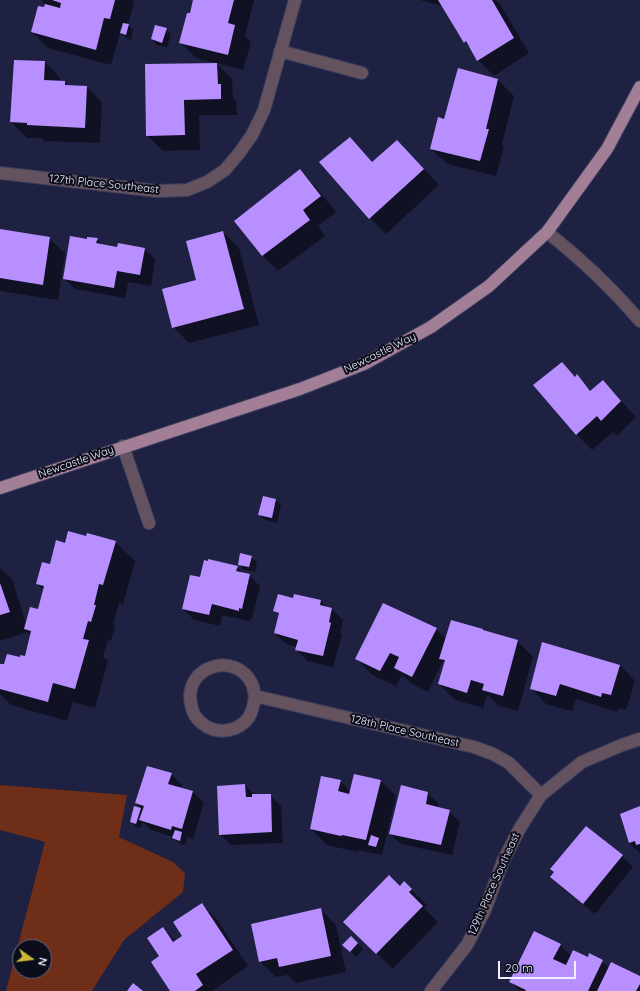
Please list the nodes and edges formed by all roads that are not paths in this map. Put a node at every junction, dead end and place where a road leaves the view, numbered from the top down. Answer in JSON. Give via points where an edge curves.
{"nodes":[{"id":1,"x":294,"y":0,"type":"edge"},
{"id":2,"x":280,"y":51,"type":"junction"},
{"id":3,"x":362,"y":73,"type":"dead end"},
{"id":4,"x":640,"y":88,"type":"edge"},
{"id":5,"x":0,"y":173,"type":"edge"},
{"id":6,"x":547,"y":232,"type":"junction"},
{"id":7,"x":640,"y":321,"type":"edge"},
{"id":8,"x":123,"y":446,"type":"junction"},
{"id":9,"x":0,"y":488,"type":"edge"},
{"id":10,"x":149,"y":523,"type":"dead end"},
{"id":11,"x":255,"y":696,"type":"junction"},
{"id":12,"x":640,"y":739,"type":"edge"},
{"id":13,"x":541,"y":795,"type":"junction"},
{"id":14,"x":431,"y":991,"type":"edge"}],
"edges":[{"from":1,"to":2,"type":"street","name":"127th Place Southeast"},
{"from":2,"to":3,"type":"street"},
{"from":2,"to":5,"type":"street","name":"127th Place Southeast","via":[[264,110],[252,135],[225,170],[207,182],[187,190],[157,191]]},
{"from":4,"to":6,"type":"main road","name":"Newcastle Way","via":[[607,149]]},
{"from":6,"to":7,"type":"street","via":[[571,251]]},
{"from":6,"to":8,"type":"main road","name":"Newcastle Way","via":[[489,286],[431,327],[364,364],[300,388]]},
{"from":8,"to":9,"type":"main road","name":"Newcastle Way"},
{"from":8,"to":10,"type":"street"},
{"from":11,"to":11,"type":"street","via":[[253,685],[246,676],[238,669],[227,665],[204,670],[191,688],[190,699],[192,710],[198,720],[207,727],[229,730],[240,726],[248,718]]},
{"from":11,"to":13,"type":"street","name":"128th Place Southeast","via":[[474,747],[509,763]]},
{"from":12,"to":13,"type":"street","name":"129th Place Southeast","via":[[582,762]]},
{"from":13,"to":14,"type":"street","name":"129th Place Southeast","via":[[506,854],[485,910],[467,945]]}]}
